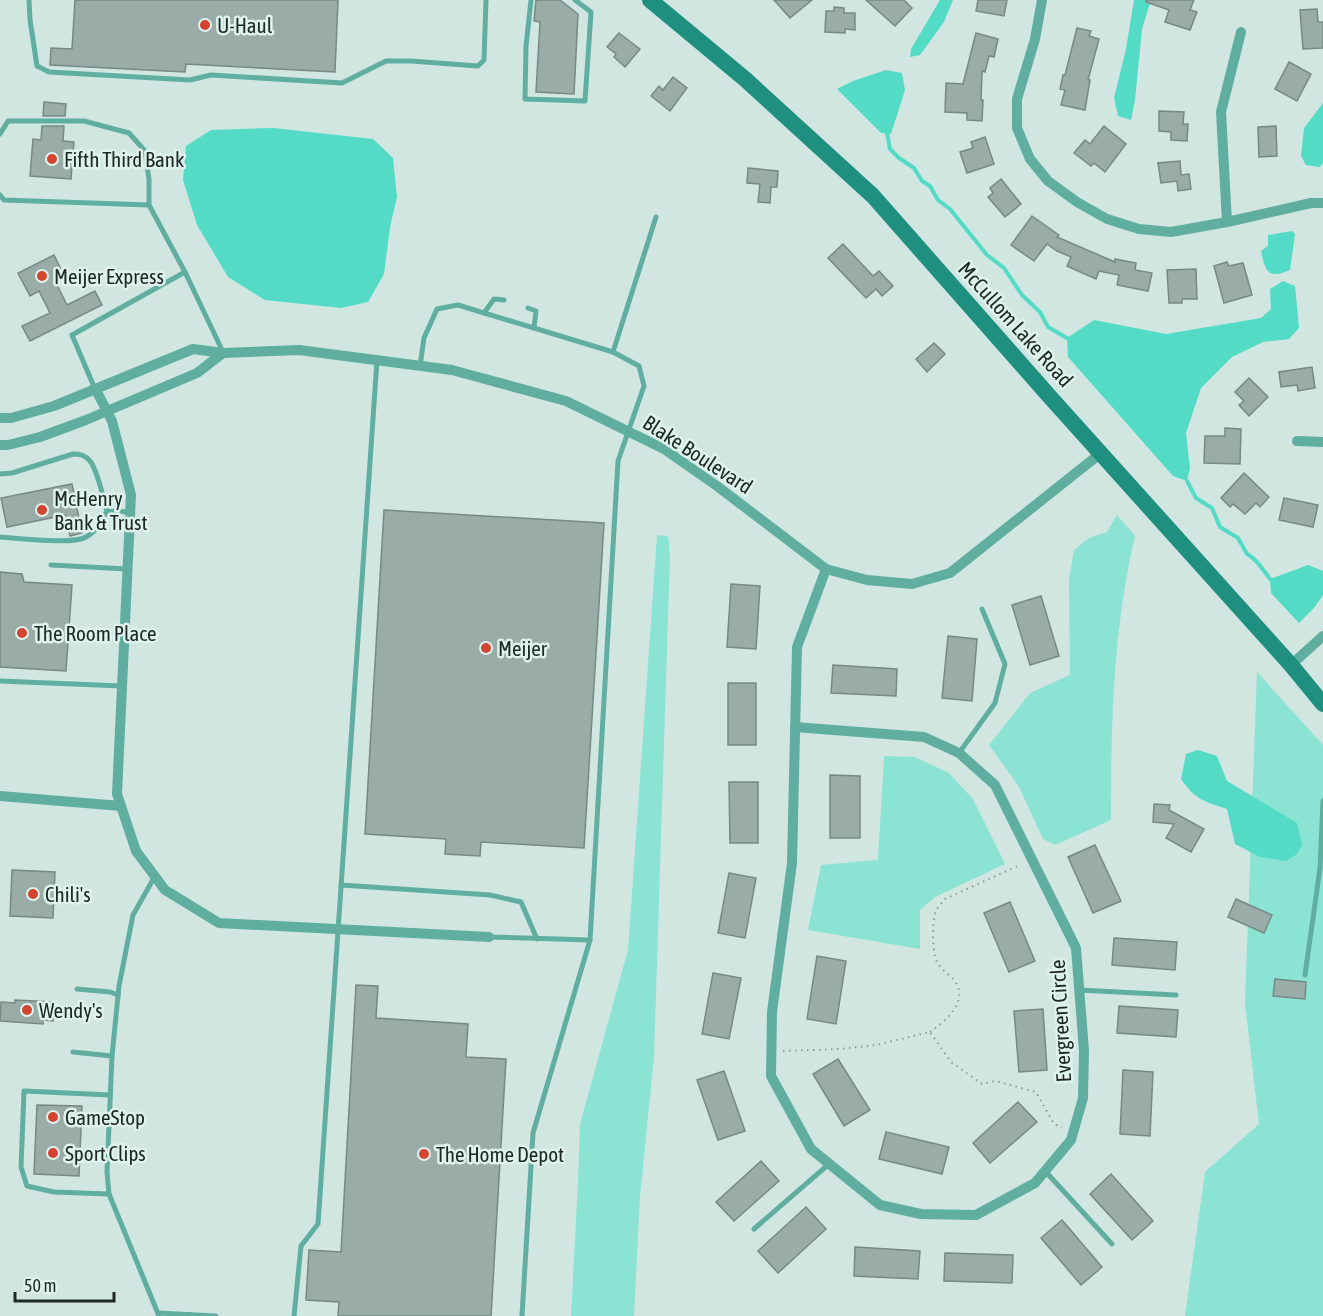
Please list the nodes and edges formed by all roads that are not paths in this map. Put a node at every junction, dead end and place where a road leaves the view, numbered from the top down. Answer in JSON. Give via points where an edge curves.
{"nodes":[{"id":1,"x":29,"y":0,"type":"edge"},
{"id":2,"x":486,"y":0,"type":"edge"},
{"id":3,"x":531,"y":0,"type":"edge"},
{"id":4,"x":575,"y":0,"type":"edge"},
{"id":5,"x":650,"y":0,"type":"edge"},
{"id":6,"x":1042,"y":0,"type":"edge"},
{"id":7,"x":1241,"y":32,"type":"dead end"},
{"id":8,"x":0,"y":134,"type":"edge"},
{"id":9,"x":0,"y":195,"type":"edge"},
{"id":10,"x":1323,"y":203,"type":"edge"},
{"id":11,"x":149,"y":205,"type":"junction"},
{"id":12,"x":656,"y":217,"type":"dead end"},
{"id":13,"x":1227,"y":222,"type":"junction"},
{"id":14,"x":185,"y":272,"type":"junction"},
{"id":15,"x":504,"y":300,"type":"dead end"},
{"id":16,"x":528,"y":308,"type":"dead end"},
{"id":17,"x":484,"y":313,"type":"junction"},
{"id":18,"x":534,"y":328,"type":"junction"},
{"id":19,"x":613,"y":352,"type":"junction"},
{"id":20,"x":223,"y":353,"type":"junction"},
{"id":21,"x":377,"y":360,"type":"junction"},
{"id":22,"x":420,"y":366,"type":"junction"},
{"id":23,"x":96,"y":390,"type":"junction"},
{"id":24,"x":107,"y":411,"type":"junction"},
{"id":25,"x":0,"y":418,"type":"edge"},
{"id":26,"x":627,"y":432,"type":"junction"},
{"id":27,"x":1297,"y":441,"type":"dead end"},
{"id":28,"x":1323,"y":442,"type":"edge"},
{"id":29,"x":0,"y":445,"type":"edge"},
{"id":30,"x":1101,"y":453,"type":"junction"},
{"id":31,"x":0,"y":474,"type":"edge"},
{"id":32,"x":107,"y":511,"type":"junction"},
{"id":33,"x":130,"y":512,"type":"junction"},
{"id":34,"x":0,"y":537,"type":"edge"},
{"id":35,"x":51,"y":565,"type":"dead end"},
{"id":36,"x":826,"y":568,"type":"junction"},
{"id":37,"x":128,"y":569,"type":"junction"},
{"id":38,"x":982,"y":609,"type":"dead end"},
{"id":39,"x":1323,"y":636,"type":"edge"},
{"id":40,"x":1291,"y":665,"type":"junction"},
{"id":41,"x":0,"y":681,"type":"edge"},
{"id":42,"x":122,"y":686,"type":"junction"},
{"id":43,"x":1323,"y":704,"type":"edge"},
{"id":44,"x":795,"y":727,"type":"junction"},
{"id":45,"x":960,"y":753,"type":"junction"},
{"id":46,"x":0,"y":796,"type":"edge"},
{"id":47,"x":1323,"y":801,"type":"edge"},
{"id":48,"x":121,"y":806,"type":"junction"},
{"id":49,"x":155,"y":876,"type":"junction"},
{"id":50,"x":341,"y":885,"type":"junction"},
{"id":51,"x":338,"y":929,"type":"junction"},
{"id":52,"x":489,"y":937,"type":"joint"},
{"id":53,"x":537,"y":939,"type":"junction"},
{"id":54,"x":590,"y":940,"type":"junction"},
{"id":55,"x":1305,"y":975,"type":"dead end"},
{"id":56,"x":78,"y":990,"type":"dead end"},
{"id":57,"x":1079,"y":990,"type":"junction"},
{"id":58,"x":118,"y":995,"type":"junction"},
{"id":59,"x":1176,"y":995,"type":"dead end"},
{"id":60,"x":73,"y":1052,"type":"dead end"},
{"id":61,"x":112,"y":1056,"type":"junction"},
{"id":62,"x":110,"y":1095,"type":"junction"},
{"id":63,"x":829,"y":1164,"type":"junction"},
{"id":64,"x":1045,"y":1172,"type":"junction"},
{"id":65,"x":109,"y":1194,"type":"junction"},
{"id":66,"x":753,"y":1229,"type":"dead end"},
{"id":67,"x":1112,"y":1244,"type":"dead end"},
{"id":68,"x":158,"y":1315,"type":"edge"},
{"id":69,"x":216,"y":1316,"type":"edge"},
{"id":70,"x":294,"y":1316,"type":"edge"},
{"id":71,"x":522,"y":1316,"type":"edge"}],
"edges":[{"from":1,"to":2,"type":"lane","via":[[37,66],[49,72],[190,80],[211,75],[342,83],[386,61],[478,66],[484,60]]},
{"from":3,"to":4,"type":"lane","via":[[525,99],[585,101],[591,12]]},
{"from":5,"to":30,"type":"street","name":"McCullom Lake Road","via":[[873,196]]},
{"from":6,"to":13,"type":"street","via":[[1017,99],[1017,128],[1030,159],[1048,181],[1107,219],[1139,229],[1171,232]]},
{"from":7,"to":13,"type":"street","via":[[1221,112]]},
{"from":8,"to":11,"type":"lane","via":[[8,121],[84,121],[129,133],[145,151]]},
{"from":9,"to":11,"type":"lane","via":[[4,200]]},
{"from":10,"to":13,"type":"street","via":[[1311,202]]},
{"from":11,"to":14,"type":"lane"},
{"from":12,"to":19,"type":"lane"},
{"from":14,"to":20,"type":"lane"},
{"from":14,"to":23,"type":"lane","via":[[72,335]]},
{"from":15,"to":17,"type":"lane","via":[[494,299]]},
{"from":16,"to":18,"type":"lane","via":[[536,311]]},
{"from":17,"to":18,"type":"lane"},
{"from":17,"to":22,"type":"lane","via":[[458,305],[437,309],[424,338]]},
{"from":18,"to":19,"type":"lane"},
{"from":19,"to":26,"type":"lane","via":[[639,366],[644,386]]},
{"from":20,"to":21,"type":"street","name":"Blake Boulevard","via":[[299,350]]},
{"from":20,"to":23,"type":"street","name":"Blake Boulevard","via":[[193,349]]},
{"from":20,"to":24,"type":"street","via":[[197,373]]},
{"from":21,"to":22,"type":"street","name":"Blake Boulevard"},
{"from":21,"to":50,"type":"lane"},
{"from":22,"to":26,"type":"street","name":"Blake Boulevard","via":[[452,370],[566,401]]},
{"from":23,"to":24,"type":"street"},
{"from":23,"to":25,"type":"street","name":"Blake Boulevard","via":[[30,414]]},
{"from":24,"to":29,"type":"street","via":[[40,437]]},
{"from":24,"to":33,"type":"street","via":[[131,495]]},
{"from":26,"to":36,"type":"street","name":"Blake Boulevard","via":[[664,449]]},
{"from":26,"to":54,"type":"lane","via":[[618,461]]},
{"from":27,"to":28,"type":"street"},
{"from":30,"to":36,"type":"street","name":"Blake Boulevard","via":[[950,573],[912,584],[867,580]]},
{"from":30,"to":40,"type":"street","name":"McCullom Lake Road"},
{"from":31,"to":32,"type":"lane","via":[[73,454],[84,455],[92,462]]},
{"from":32,"to":33,"type":"lane"},
{"from":32,"to":34,"type":"lane","via":[[98,527],[82,539]]},
{"from":33,"to":37,"type":"street"},
{"from":35,"to":37,"type":"lane"},
{"from":36,"to":44,"type":"street","name":"Evergreen Circle","via":[[797,647]]},
{"from":37,"to":42,"type":"street"},
{"from":38,"to":45,"type":"lane","via":[[1005,664],[995,702]]},
{"from":39,"to":40,"type":"street"},
{"from":40,"to":43,"type":"street","name":"McCullom Lake Road"},
{"from":41,"to":42,"type":"lane"},
{"from":42,"to":48,"type":"street","via":[[117,794]]},
{"from":44,"to":45,"type":"street","name":"Evergreen Circle","via":[[924,737]]},
{"from":44,"to":63,"type":"street","name":"Evergreen Circle","via":[[792,863],[772,1012],[771,1076],[811,1149]]},
{"from":45,"to":57,"type":"street","name":"Evergreen Circle","via":[[995,785],[1076,948]]},
{"from":46,"to":48,"type":"street"},
{"from":47,"to":55,"type":"lane","via":[[1320,868]]},
{"from":48,"to":49,"type":"street","via":[[136,851]]},
{"from":49,"to":51,"type":"street","via":[[165,890],[219,923]]},
{"from":49,"to":58,"type":"lane","via":[[133,915]]},
{"from":50,"to":51,"type":"lane"},
{"from":50,"to":53,"type":"lane","via":[[490,895],[521,902]]},
{"from":51,"to":52,"type":"street"},
{"from":51,"to":70,"type":"lane","via":[[318,1224],[301,1246]]},
{"from":52,"to":53,"type":"lane"},
{"from":53,"to":54,"type":"lane"},
{"from":54,"to":71,"type":"lane","via":[[533,1132]]},
{"from":56,"to":58,"type":"lane"},
{"from":57,"to":59,"type":"lane"},
{"from":57,"to":64,"type":"street","name":"Evergreen Circle","via":[[1083,1098],[1071,1140]]},
{"from":58,"to":61,"type":"lane"},
{"from":60,"to":61,"type":"lane"},
{"from":61,"to":62,"type":"lane"},
{"from":62,"to":65,"type":"lane"},
{"from":62,"to":65,"type":"lane","via":[[24,1091],[21,1167],[27,1186],[54,1192]]},
{"from":63,"to":64,"type":"street","name":"Evergreen Circle","via":[[880,1205],[921,1214],[976,1215],[1035,1183]]},
{"from":63,"to":66,"type":"lane"},
{"from":64,"to":67,"type":"lane"},
{"from":65,"to":68,"type":"lane"},
{"from":68,"to":69,"type":"lane"}]}
